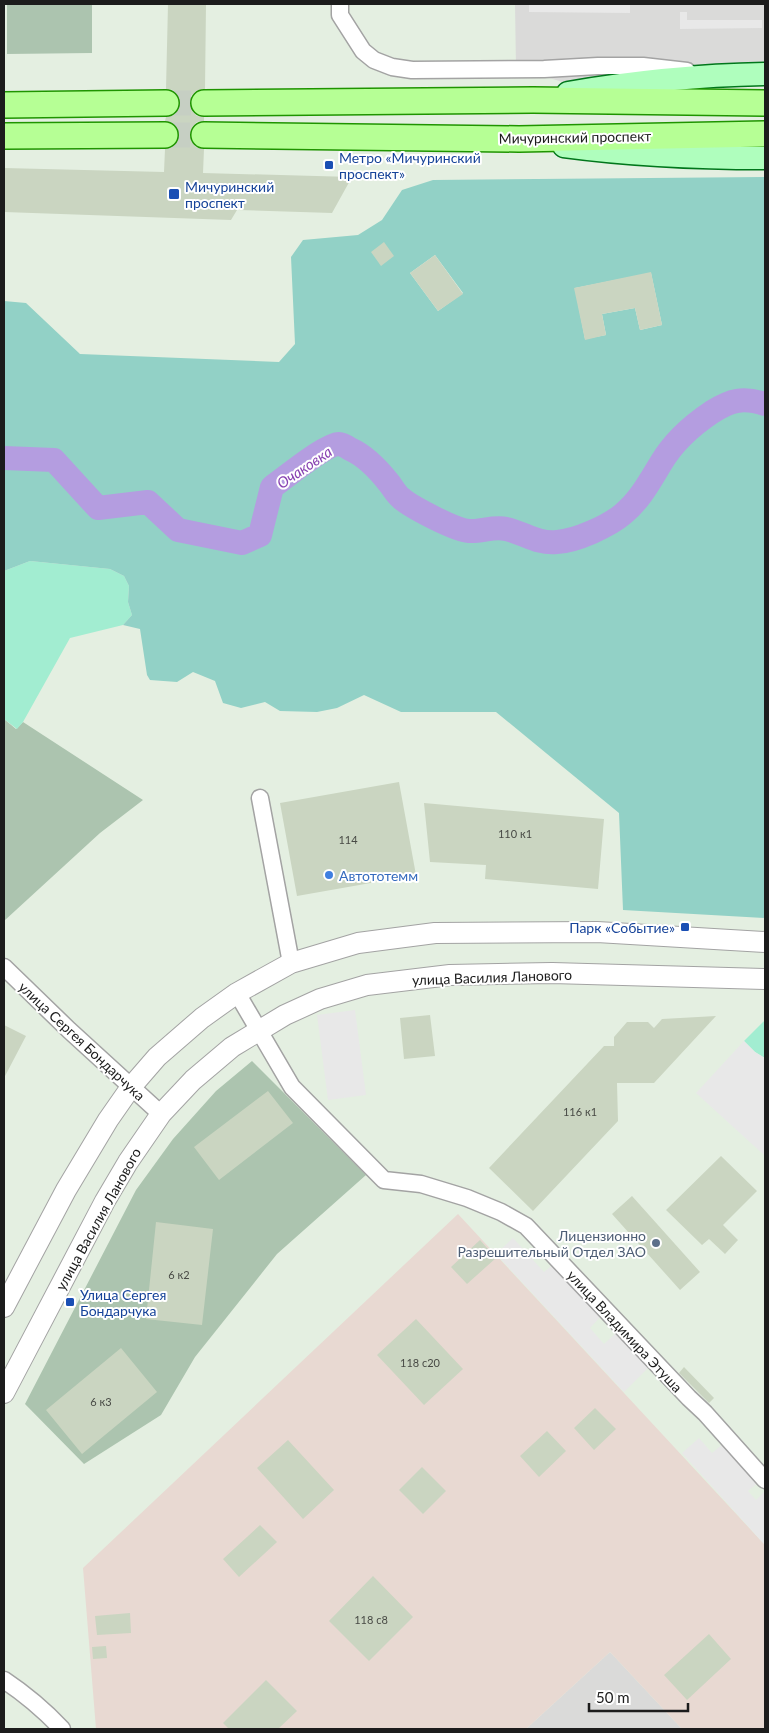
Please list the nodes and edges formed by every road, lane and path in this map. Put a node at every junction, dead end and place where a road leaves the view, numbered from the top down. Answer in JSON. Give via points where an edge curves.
{"nodes":[{"id":1,"x":340,"y":4,"type":"edge"},
{"id":2,"x":765,"y":74,"type":"edge"},
{"id":3,"x":723,"y":75,"type":"junction"},
{"id":4,"x":533,"y":100,"type":"junction"},
{"id":5,"x":765,"y":102,"type":"edge"},
{"id":6,"x":166,"y":103,"type":"tunnel mouth"},
{"id":7,"x":204,"y":103,"type":"tunnel mouth"},
{"id":8,"x":4,"y":105,"type":"edge"},
{"id":9,"x":765,"y":134,"type":"edge"},
{"id":10,"x":165,"y":135,"type":"tunnel mouth"},
{"id":11,"x":204,"y":135,"type":"tunnel mouth"},
{"id":12,"x":4,"y":136,"type":"edge"},
{"id":13,"x":519,"y":139,"type":"junction"},
{"id":14,"x":765,"y":158,"type":"edge"},
{"id":15,"x":260,"y":798,"type":"dead end"},
{"id":16,"x":765,"y":942,"type":"edge"},
{"id":17,"x":292,"y":964,"type":"junction"},
{"id":18,"x":4,"y":967,"type":"edge"},
{"id":19,"x":765,"y":979,"type":"edge"},
{"id":20,"x":237,"y":993,"type":"junction"},
{"id":21,"x":259,"y":1029,"type":"junction"},
{"id":22,"x":131,"y":1087,"type":"junction"},
{"id":23,"x":161,"y":1114,"type":"junction"},
{"id":24,"x":4,"y":1307,"type":"edge"},
{"id":25,"x":4,"y":1393,"type":"edge"},
{"id":26,"x":765,"y":1480,"type":"edge"},
{"id":27,"x":4,"y":1680,"type":"edge"},
{"id":28,"x":62,"y":1729,"type":"edge"}],
"edges":[{"from":1,"to":3,"type":"street","via":[[340,15],[363,51],[374,60],[392,67],[412,70],[643,66]]},
{"from":2,"to":3,"type":"main road"},
{"from":3,"to":4,"type":"main road","via":[[593,89]]},
{"from":4,"to":5,"type":"main road"},
{"from":4,"to":7,"type":"main road"},
{"from":6,"to":8,"type":"main road"},
{"from":9,"to":13,"type":"main road","name":"Мичуринский проспект"},
{"from":10,"to":12,"type":"main road"},
{"from":11,"to":13,"type":"main road","name":"Мичуринский проспект"},
{"from":13,"to":14,"type":"main road","via":[[612,153]]},
{"from":15,"to":17,"type":"street"},
{"from":16,"to":17,"type":"street","via":[[597,932],[436,933],[358,943]]},
{"from":17,"to":20,"type":"street"},
{"from":18,"to":22,"type":"street","name":"улица Сергея Бондарчука"},
{"from":19,"to":21,"type":"street","name":"улица Василия Ланового","via":[[552,973],[450,975],[397,980],[320,999]]},
{"from":20,"to":21,"type":"street","name":"улица Владимира Этуша"},
{"from":20,"to":22,"type":"street","via":[[157,1057]]},
{"from":21,"to":23,"type":"street","name":"улица Василия Ланового","via":[[213,1063]]},
{"from":21,"to":26,"type":"street","name":"улица Владимира Этуша","via":[[292,1087],[384,1180],[421,1184],[467,1198],[526,1226]]},
{"from":22,"to":23,"type":"street","name":"улица Сергея Бондарчука"},
{"from":22,"to":24,"type":"street","via":[[66,1190]]},
{"from":23,"to":25,"type":"street","name":"улица Василия Ланового","via":[[105,1201]]},
{"from":27,"to":28,"type":"street"}]}
